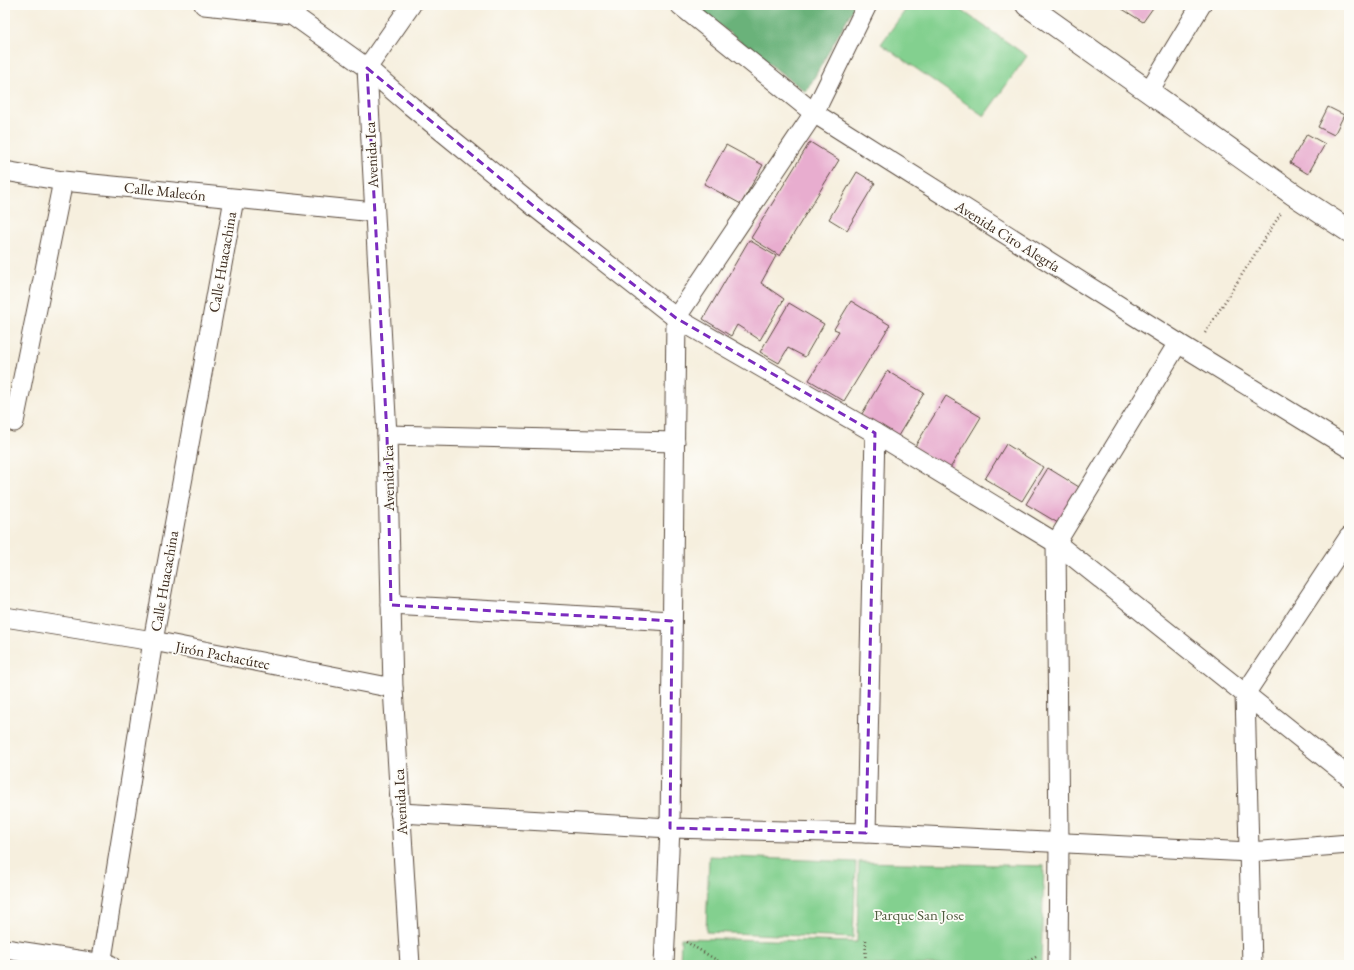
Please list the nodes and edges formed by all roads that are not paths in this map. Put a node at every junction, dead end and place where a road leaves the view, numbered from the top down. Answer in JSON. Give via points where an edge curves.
{"nodes":[{"id":1,"x":204,"y":5,"type":"edge"},
{"id":2,"x":411,"y":5,"type":"edge"},
{"id":3,"x":680,"y":5,"type":"edge"},
{"id":4,"x":867,"y":5,"type":"edge"},
{"id":5,"x":1027,"y":5,"type":"edge"},
{"id":6,"x":1201,"y":5,"type":"edge"},
{"id":7,"x":285,"y":10,"type":"edge"},
{"id":8,"x":367,"y":68,"type":"junction"},
{"id":9,"x":1149,"y":92,"type":"junction"},
{"id":10,"x":814,"y":113,"type":"junction"},
{"id":11,"x":5,"y":171,"type":"edge"},
{"id":12,"x":63,"y":180,"type":"junction"},
{"id":13,"x":234,"y":198,"type":"junction"},
{"id":14,"x":374,"y":212,"type":"junction"},
{"id":15,"x":1349,"y":231,"type":"edge"},
{"id":16,"x":676,"y":318,"type":"junction"},
{"id":17,"x":1178,"y":343,"type":"junction"},
{"id":18,"x":14,"y":422,"type":"dead end"},
{"id":19,"x":875,"y":433,"type":"junction"},
{"id":20,"x":387,"y":435,"type":"junction"},
{"id":21,"x":675,"y":442,"type":"junction"},
{"id":22,"x":1349,"y":448,"type":"edge"},
{"id":23,"x":1349,"y":538,"type":"edge"},
{"id":24,"x":1056,"y":543,"type":"junction"},
{"id":25,"x":391,"y":605,"type":"junction"},
{"id":26,"x":5,"y":617,"type":"edge"},
{"id":27,"x":672,"y":621,"type":"junction"},
{"id":28,"x":153,"y":641,"type":"junction"},
{"id":29,"x":393,"y":688,"type":"junction"},
{"id":30,"x":1245,"y":694,"type":"junction"},
{"id":31,"x":1349,"y":777,"type":"edge"},
{"id":32,"x":400,"y":813,"type":"junction"},
{"id":33,"x":670,"y":828,"type":"junction"},
{"id":34,"x":866,"y":832,"type":"junction"},
{"id":35,"x":1059,"y":842,"type":"junction"},
{"id":36,"x":1349,"y":844,"type":"edge"},
{"id":37,"x":1250,"y":852,"type":"junction"},
{"id":38,"x":5,"y":948,"type":"edge"},
{"id":39,"x":104,"y":964,"type":"edge"},
{"id":40,"x":410,"y":965,"type":"edge"},
{"id":41,"x":664,"y":965,"type":"edge"},
{"id":42,"x":1058,"y":965,"type":"edge"},
{"id":43,"x":1252,"y":965,"type":"edge"}],
"edges":[{"from":1,"to":7,"type":"street"},
{"from":2,"to":8,"type":"street"},
{"from":3,"to":10,"type":"street","name":"Avenida Ciro Alegría"},
{"from":4,"to":10,"type":"street"},
{"from":5,"to":9,"type":"street"},
{"from":6,"to":9,"type":"street"},
{"from":7,"to":8,"type":"street"},
{"from":8,"to":14,"type":"street","name":"Avenida Ica"},
{"from":8,"to":16,"type":"street","via":[[530,204]]},
{"from":9,"to":15,"type":"street"},
{"from":10,"to":16,"type":"street"},
{"from":10,"to":17,"type":"street","name":"Avenida Ciro Alegría"},
{"from":11,"to":12,"type":"street","name":"Calle Malecón"},
{"from":12,"to":13,"type":"street","name":"Calle Malecón"},
{"from":12,"to":18,"type":"street"},
{"from":13,"to":14,"type":"street","name":"Calle Malecón"},
{"from":13,"to":28,"type":"street","name":"Calle Huacachina"},
{"from":14,"to":20,"type":"street","name":"Avenida Ica"},
{"from":16,"to":19,"type":"street"},
{"from":16,"to":21,"type":"street"},
{"from":17,"to":22,"type":"street","name":"Avenida Ciro Alegría"},
{"from":17,"to":24,"type":"street"},
{"from":19,"to":24,"type":"street"},
{"from":19,"to":34,"type":"street"},
{"from":20,"to":21,"type":"street"},
{"from":20,"to":25,"type":"street","name":"Avenida Ica"},
{"from":21,"to":27,"type":"street"},
{"from":23,"to":30,"type":"street"},
{"from":24,"to":30,"type":"street"},
{"from":24,"to":35,"type":"street"},
{"from":25,"to":27,"type":"street"},
{"from":25,"to":29,"type":"street","name":"Avenida Ica"},
{"from":26,"to":28,"type":"street","name":"Jirón Pachacútec"},
{"from":27,"to":33,"type":"street"},
{"from":28,"to":29,"type":"street","name":"Jirón Pachacútec"},
{"from":28,"to":39,"type":"street","name":"Calle Huacachina"},
{"from":29,"to":32,"type":"street","name":"Avenida Ica"},
{"from":30,"to":31,"type":"street"},
{"from":30,"to":37,"type":"street"},
{"from":32,"to":33,"type":"street"},
{"from":32,"to":40,"type":"street","name":"Avenida Ica"},
{"from":33,"to":34,"type":"street"},
{"from":33,"to":41,"type":"street"},
{"from":34,"to":35,"type":"street"},
{"from":35,"to":37,"type":"street"},
{"from":35,"to":42,"type":"street"},
{"from":36,"to":37,"type":"street"},
{"from":37,"to":43,"type":"street"},
{"from":38,"to":39,"type":"street"}]}
